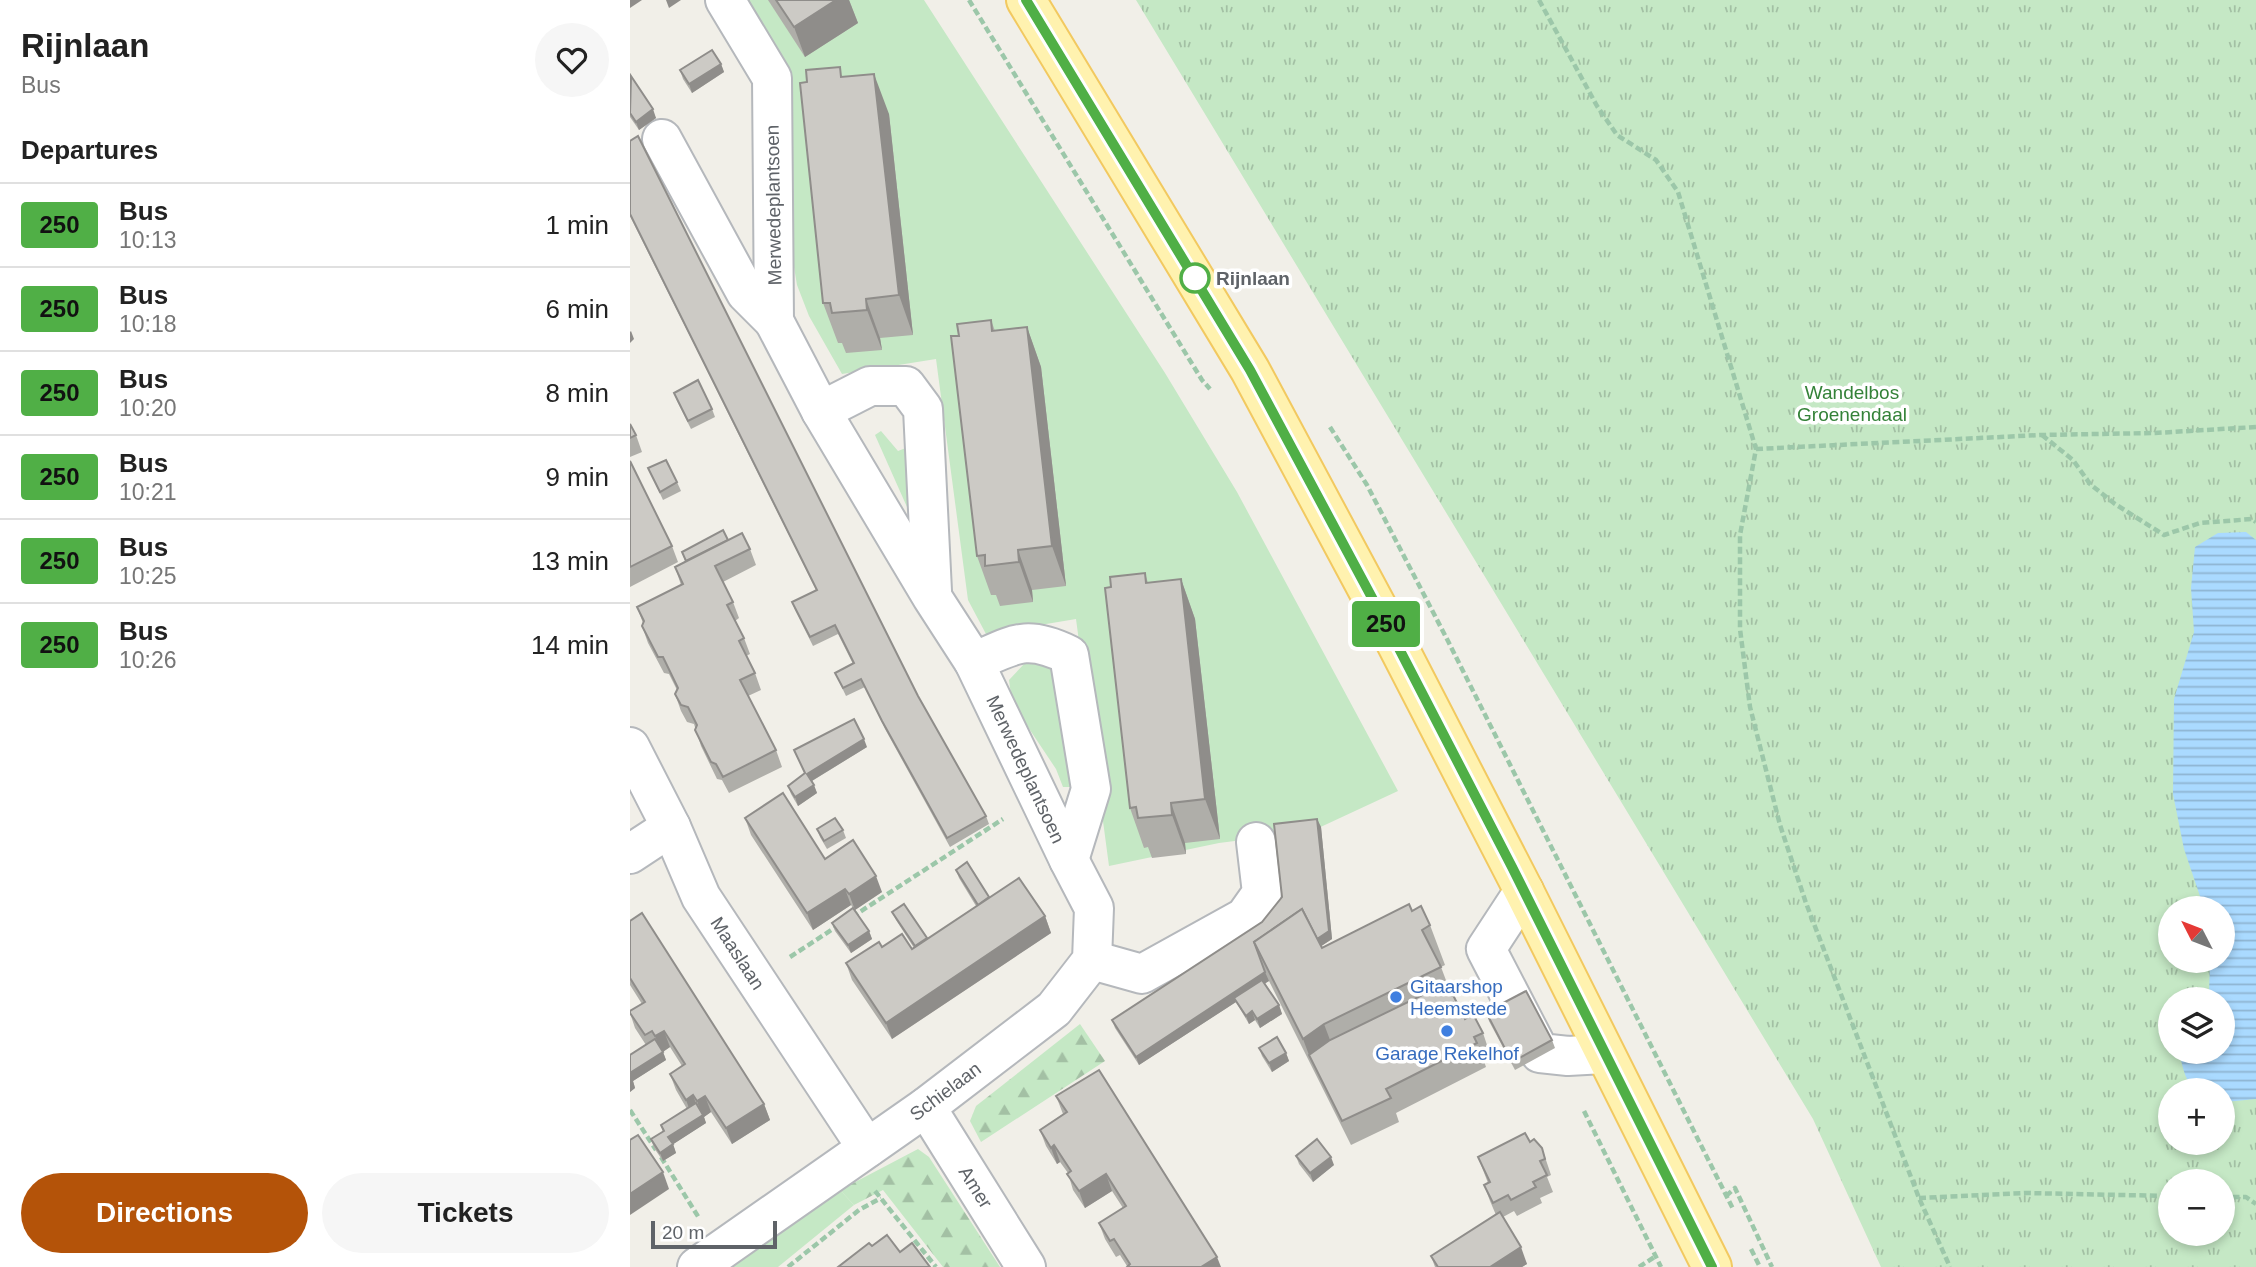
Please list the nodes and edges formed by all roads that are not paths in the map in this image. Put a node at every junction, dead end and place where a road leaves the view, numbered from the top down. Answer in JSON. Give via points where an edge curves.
{"nodes":[{"id":1,"x":725,"y":0,"type":"edge"},
{"id":2,"x":1026,"y":0,"type":"edge"},
{"id":3,"x":662,"y":139,"type":"dead end"},
{"id":4,"x":774,"y":321,"type":"junction"},
{"id":5,"x":821,"y":411,"type":"junction"},
{"id":6,"x":932,"y":597,"type":"junction"},
{"id":7,"x":974,"y":662,"type":"junction"},
{"id":8,"x":630,"y":747,"type":"edge"},
{"id":9,"x":671,"y":828,"type":"junction"},
{"id":10,"x":1255,"y":842,"type":"dead end"},
{"id":11,"x":630,"y":854,"type":"edge"},
{"id":12,"x":1069,"y":860,"type":"junction"},
{"id":13,"x":1524,"y":891,"type":"junction"},
{"id":14,"x":1092,"y":960,"type":"junction"},
{"id":15,"x":1604,"y":1054,"type":"junction"},
{"id":16,"x":926,"y":1107,"type":"junction"},
{"id":17,"x":859,"y":1154,"type":"junction"},
{"id":18,"x":708,"y":1259,"type":"edge"},
{"id":19,"x":1026,"y":1267,"type":"edge"},
{"id":20,"x":1712,"y":1267,"type":"edge"}],
"edges":[{"from":1,"to":4,"type":"street","name":"Merwedeplantsoen","via":[[772,78]]},
{"from":2,"to":13,"type":"main road","via":[[1250,370]]},
{"from":3,"to":4,"type":"street","via":[[746,293]]},
{"from":4,"to":5,"type":"street","name":"Merwedeplantsoen"},
{"from":5,"to":6,"type":"street","name":"Merwedeplantsoen"},
{"from":5,"to":6,"type":"street","via":[[870,386],[906,386],[923,409]]},
{"from":6,"to":7,"type":"street","name":"Merwedeplantsoen"},
{"from":7,"to":12,"type":"street","name":"Merwedeplantsoen"},
{"from":7,"to":12,"type":"street","name":"Merwedeplantsoen","via":[[1017,643],[1046,644],[1069,655],[1091,789]]},
{"from":8,"to":9,"type":"street","name":"Maaslaan"},
{"from":9,"to":11,"type":"street"},
{"from":9,"to":17,"type":"street","name":"Maaslaan","via":[[701,897]]},
{"from":10,"to":14,"type":"street","via":[[1262,893],[1245,917],[1142,974]]},
{"from":12,"to":14,"type":"street","via":[[1094,908]]},
{"from":13,"to":15,"type":"main road"},
{"from":13,"to":15,"type":"street","via":[[1486,949],[1540,1053]]},
{"from":14,"to":16,"type":"street","name":"Schielaan","via":[[1054,1009]]},
{"from":15,"to":20,"type":"main road"},
{"from":16,"to":17,"type":"street","name":"Schielaan"},
{"from":16,"to":19,"type":"street","name":"Amer"},
{"from":17,"to":18,"type":"street","name":"Schielaan"}]}
